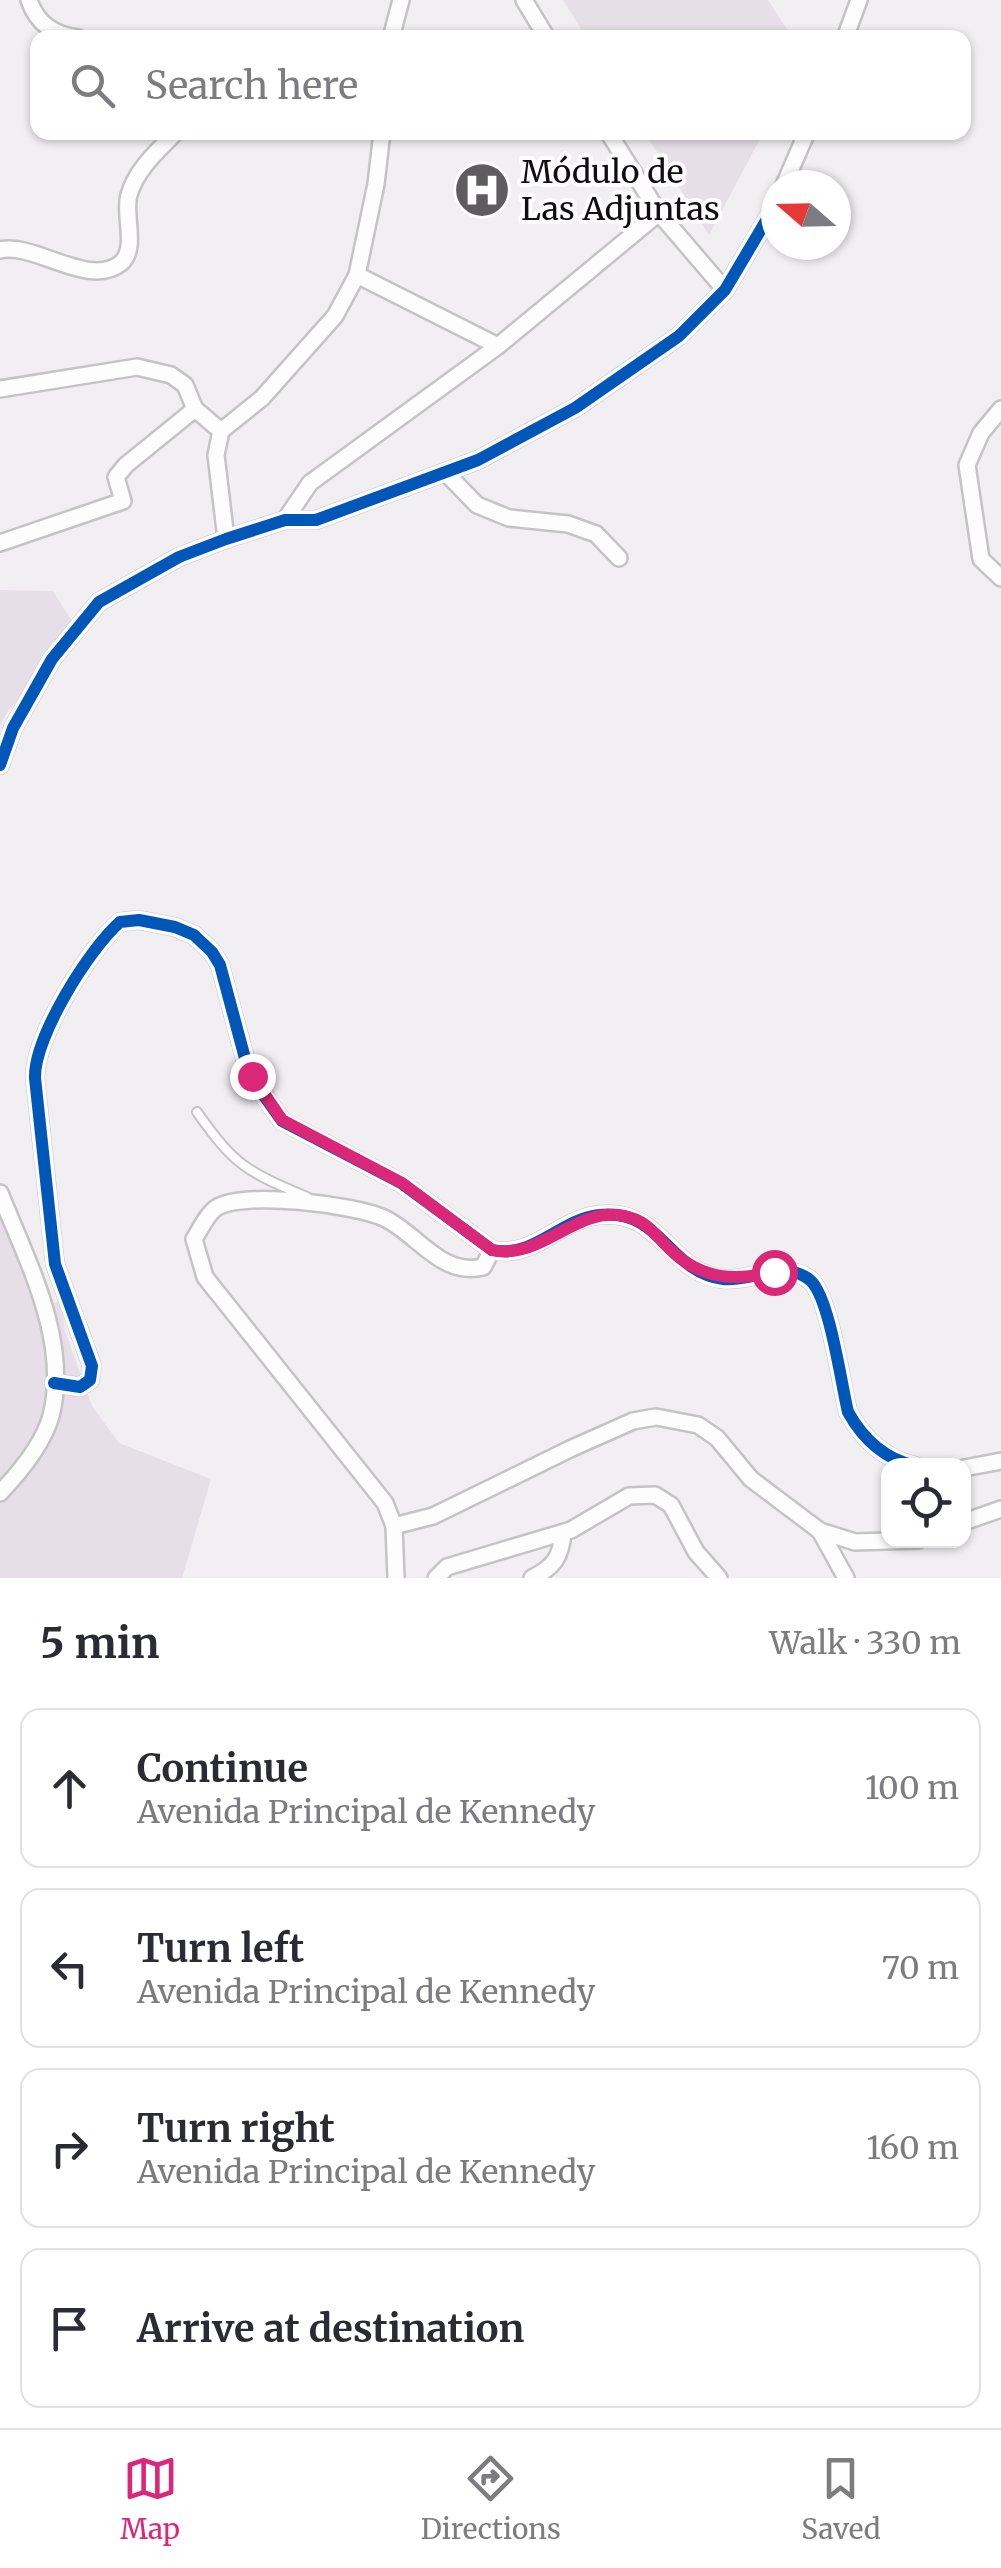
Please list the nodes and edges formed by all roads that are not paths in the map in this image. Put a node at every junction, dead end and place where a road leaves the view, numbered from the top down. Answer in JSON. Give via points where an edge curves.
{"nodes":[{"id":1,"x":30,"y":0,"type":"edge"},
{"id":2,"x":401,"y":0,"type":"edge"},
{"id":3,"x":524,"y":0,"type":"edge"},
{"id":4,"x":859,"y":0,"type":"edge"},
{"id":5,"x":51,"y":30,"type":"edge"},
{"id":6,"x":393,"y":30,"type":"edge"},
{"id":7,"x":543,"y":30,"type":"edge"},
{"id":8,"x":847,"y":30,"type":"edge"},
{"id":9,"x":168,"y":140,"type":"edge"},
{"id":10,"x":381,"y":140,"type":"edge"},
{"id":11,"x":613,"y":140,"type":"edge"},
{"id":12,"x":804,"y":140,"type":"edge"},
{"id":13,"x":791,"y":170,"type":"edge"},
{"id":14,"x":659,"y":213,"type":"junction"},
{"id":15,"x":761,"y":229,"type":"edge"},
{"id":16,"x":0,"y":250,"type":"edge"},
{"id":17,"x":357,"y":275,"type":"junction"},
{"id":18,"x":725,"y":290,"type":"junction"},
{"id":19,"x":498,"y":346,"type":"junction"},
{"id":20,"x":0,"y":389,"type":"edge"},
{"id":21,"x":195,"y":409,"type":"junction"},
{"id":22,"x":1001,"y":409,"type":"edge"},
{"id":23,"x":221,"y":431,"type":"junction"},
{"id":24,"x":446,"y":473,"type":"junction"},
{"id":25,"x":284,"y":520,"type":"junction"},
{"id":26,"x":226,"y":539,"type":"junction"},
{"id":27,"x":0,"y":542,"type":"edge"},
{"id":28,"x":619,"y":558,"type":"dead end"},
{"id":29,"x":1001,"y":578,"type":"edge"},
{"id":30,"x":0,"y":766,"type":"edge"},
{"id":31,"x":196,"y":1112,"type":"dead end"},
{"id":32,"x":0,"y":1194,"type":"edge"},
{"id":33,"x":325,"y":1205,"type":"junction"},
{"id":34,"x":492,"y":1250,"type":"junction"},
{"id":35,"x":54,"y":1383,"type":"junction"},
{"id":36,"x":893,"y":1458,"type":"edge"},
{"id":37,"x":1001,"y":1461,"type":"edge"},
{"id":38,"x":971,"y":1467,"type":"edge"},
{"id":39,"x":0,"y":1492,"type":"edge"},
{"id":40,"x":1001,"y":1509,"type":"edge"},
{"id":41,"x":971,"y":1520,"type":"edge"},
{"id":42,"x":394,"y":1526,"type":"junction"},
{"id":43,"x":820,"y":1531,"type":"junction"},
{"id":44,"x":563,"y":1533,"type":"junction"},
{"id":45,"x":881,"y":1541,"type":"edge"},
{"id":46,"x":396,"y":1578,"type":"edge"},
{"id":47,"x":436,"y":1578,"type":"edge"},
{"id":48,"x":532,"y":1578,"type":"edge"},
{"id":49,"x":719,"y":1578,"type":"edge"},
{"id":50,"x":846,"y":1578,"type":"edge"}],
"edges":[{"from":1,"to":5,"type":"street"},
{"from":2,"to":6,"type":"street"},
{"from":3,"to":7,"type":"street"},
{"from":4,"to":8,"type":"street"},
{"from":9,"to":16,"type":"street","via":[[134,182],[128,250],[109,270]]},
{"from":10,"to":17,"type":"street"},
{"from":11,"to":14,"type":"street"},
{"from":12,"to":13,"type":"street"},
{"from":14,"to":18,"type":"street"},
{"from":14,"to":19,"type":"street"},
{"from":15,"to":18,"type":"street"},
{"from":17,"to":19,"type":"street"},
{"from":17,"to":23,"type":"street","via":[[335,316],[295,363]]},
{"from":18,"to":24,"type":"street","via":[[679,336],[576,408]]},
{"from":19,"to":25,"type":"street","via":[[310,483]]},
{"from":20,"to":21,"type":"street","via":[[137,367],[185,385]]},
{"from":21,"to":23,"type":"street"},
{"from":21,"to":27,"type":"street","via":[[116,477],[124,501]]},
{"from":22,"to":29,"type":"street","via":[[967,465],[982,560]]},
{"from":23,"to":26,"type":"street","via":[[216,454]]},
{"from":24,"to":25,"type":"street","via":[[316,520]]},
{"from":24,"to":28,"type":"street","via":[[477,505],[509,518],[596,534]]},
{"from":25,"to":26,"type":"street"},
{"from":26,"to":30,"type":"street","via":[[99,602],[52,659]]},
{"from":31,"to":33,"type":"lane","via":[[252,1173]]},
{"from":32,"to":35,"type":"street","via":[[50,1324]]},
{"from":33,"to":34,"type":"street","via":[[386,1219],[446,1264],[483,1267]]},
{"from":33,"to":42,"type":"street","via":[[277,1200],[216,1208],[194,1240],[197,1256],[206,1277],[385,1503]]},
{"from":34,"to":35,"type":"street","via":[[402,1183],[282,1120],[246,1062],[212,952],[175,927],[128,920],[101,943],[62,1002],[35,1067],[54,1264],[92,1366],[90,1380],[80,1387]]},
{"from":34,"to":36,"type":"street","via":[[510,1252],[591,1216],[613,1215],[653,1228],[672,1252],[710,1275],[803,1274],[822,1294],[848,1412]]},
{"from":35,"to":39,"type":"street","via":[[50,1417],[28,1461]]},
{"from":37,"to":38,"type":"street"},
{"from":40,"to":41,"type":"street"},
{"from":42,"to":43,"type":"street","via":[[433,1516],[570,1449],[656,1417],[698,1424],[751,1478]]},
{"from":42,"to":46,"type":"street"},
{"from":43,"to":45,"type":"street","via":[[855,1542]]},
{"from":43,"to":50,"type":"street"},
{"from":44,"to":47,"type":"street","via":[[447,1567]]},
{"from":44,"to":48,"type":"street","via":[[556,1563]]},
{"from":44,"to":49,"type":"street","via":[[629,1496],[655,1495],[671,1505]]}]}
